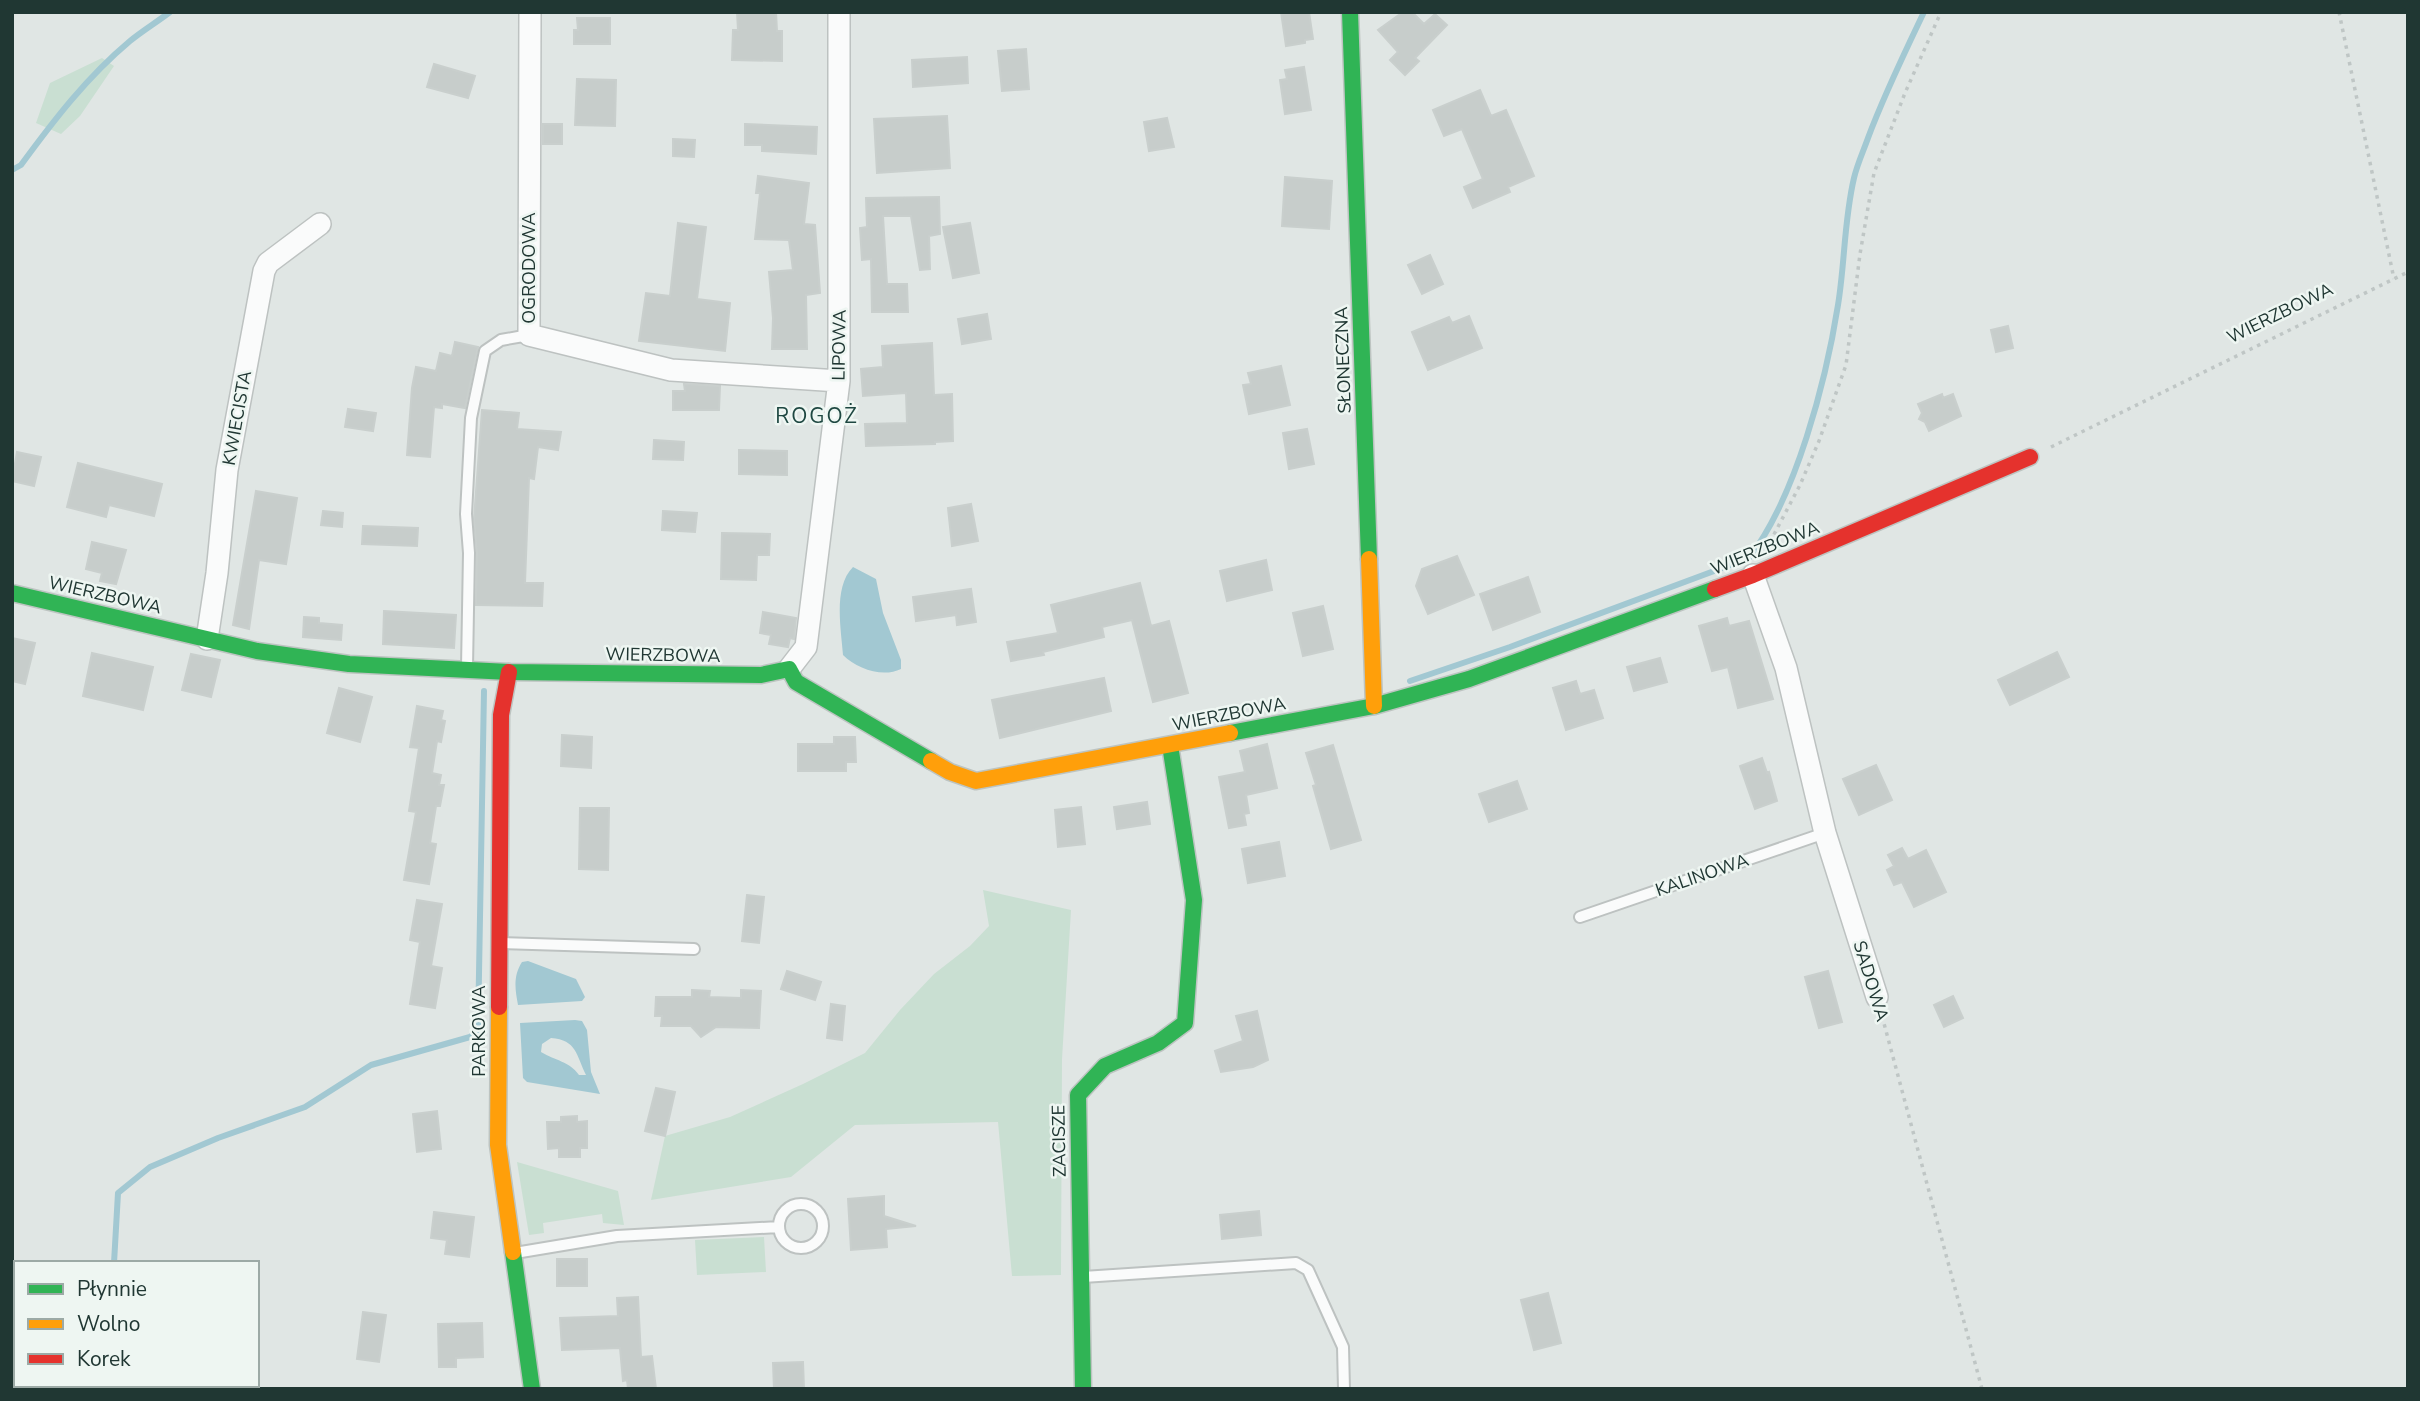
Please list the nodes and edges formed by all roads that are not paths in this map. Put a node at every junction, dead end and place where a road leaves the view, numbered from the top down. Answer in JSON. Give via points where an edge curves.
{"nodes":[{"id":1,"x":530,"y":12,"type":"edge"},
{"id":2,"x":839,"y":12,"type":"edge"},
{"id":3,"x":1350,"y":12,"type":"edge"},
{"id":4,"x":320,"y":224,"type":"dead end"},
{"id":5,"x":529,"y":335,"type":"junction"},
{"id":6,"x":839,"y":381,"type":"junction"},
{"id":7,"x":2030,"y":457,"type":"road end"},
{"id":8,"x":1753,"y":575,"type":"junction"},
{"id":9,"x":12,"y":593,"type":"edge"},
{"id":10,"x":206,"y":639,"type":"junction"},
{"id":11,"x":789,"y":669,"type":"junction"},
{"id":12,"x":467,"y":670,"type":"junction"},
{"id":13,"x":509,"y":672,"type":"junction"},
{"id":14,"x":1374,"y":706,"type":"junction"},
{"id":15,"x":1170,"y":744,"type":"junction"},
{"id":16,"x":1825,"y":833,"type":"junction"},
{"id":17,"x":1580,"y":917,"type":"dead end"},
{"id":18,"x":499,"y":943,"type":"junction"},
{"id":19,"x":694,"y":949,"type":"dead end"},
{"id":20,"x":1877,"y":997,"type":"road end"},
{"id":21,"x":779,"y":1227,"type":"junction"},
{"id":22,"x":512,"y":1253,"type":"junction"},
{"id":23,"x":1082,"y":1277,"type":"junction"},
{"id":24,"x":532,"y":1389,"type":"edge"},
{"id":25,"x":1083,"y":1389,"type":"edge"},
{"id":26,"x":1344,"y":1389,"type":"edge"}],
"edges":[{"from":1,"to":5,"type":"street","name":"OGRODOWA"},
{"from":2,"to":6,"type":"street","name":"LIPOWA"},
{"from":3,"to":14,"type":"street","name":"SŁONECZNA"},
{"from":4,"to":10,"type":"street","name":"KWIECISTA","via":[[268,263],[264,271],[227,470]]},
{"from":5,"to":6,"type":"street","name":"OGRODOWA","via":[[671,370]]},
{"from":5,"to":12,"type":"lane","via":[[501,340],[485,351],[471,418]]},
{"from":6,"to":11,"type":"street","name":"LIPOWA","via":[[806,647]]},
{"from":7,"to":8,"type":"street","name":"WIERZBOWA"},
{"from":8,"to":14,"type":"street","name":"WIERZBOWA","via":[[1469,678]]},
{"from":8,"to":16,"type":"street","name":"SADOWA","via":[[1786,668]]},
{"from":9,"to":10,"type":"street","name":"WIERZBOWA"},
{"from":10,"to":12,"type":"street","name":"WIERZBOWA","via":[[349,664]]},
{"from":11,"to":13,"type":"street","name":"WIERZBOWA","via":[[761,675]]},
{"from":11,"to":15,"type":"street","name":"WIERZBOWA","via":[[796,682],[950,772],[976,781]]},
{"from":12,"to":13,"type":"street","name":"WIERZBOWA"},
{"from":13,"to":18,"type":"street","name":"PARKOWA","via":[[501,715]]},
{"from":14,"to":15,"type":"street","name":"WIERZBOWA"},
{"from":15,"to":23,"type":"street","name":"ZACISZE","via":[[1194,900],[1185,1023],[1161,1042],[1112,1060],[1093,1074],[1078,1095]]},
{"from":16,"to":17,"type":"lane","name":"KALINOWA"},
{"from":16,"to":20,"type":"street","name":"SADOWA"},
{"from":18,"to":19,"type":"lane"},
{"from":18,"to":22,"type":"street","name":"PARKOWA","via":[[498,1145]]},
{"from":21,"to":21,"type":"lane","via":[[792,1247],[805,1248],[816,1243],[822,1220],[815,1209],[803,1204],[791,1206]]},
{"from":21,"to":22,"type":"lane","via":[[617,1236]]},
{"from":22,"to":24,"type":"street","name":"PARKOWA"},
{"from":23,"to":25,"type":"street","name":"ZACISZE"},
{"from":23,"to":26,"type":"lane","via":[[1296,1263],[1308,1270],[1343,1348]]}]}
